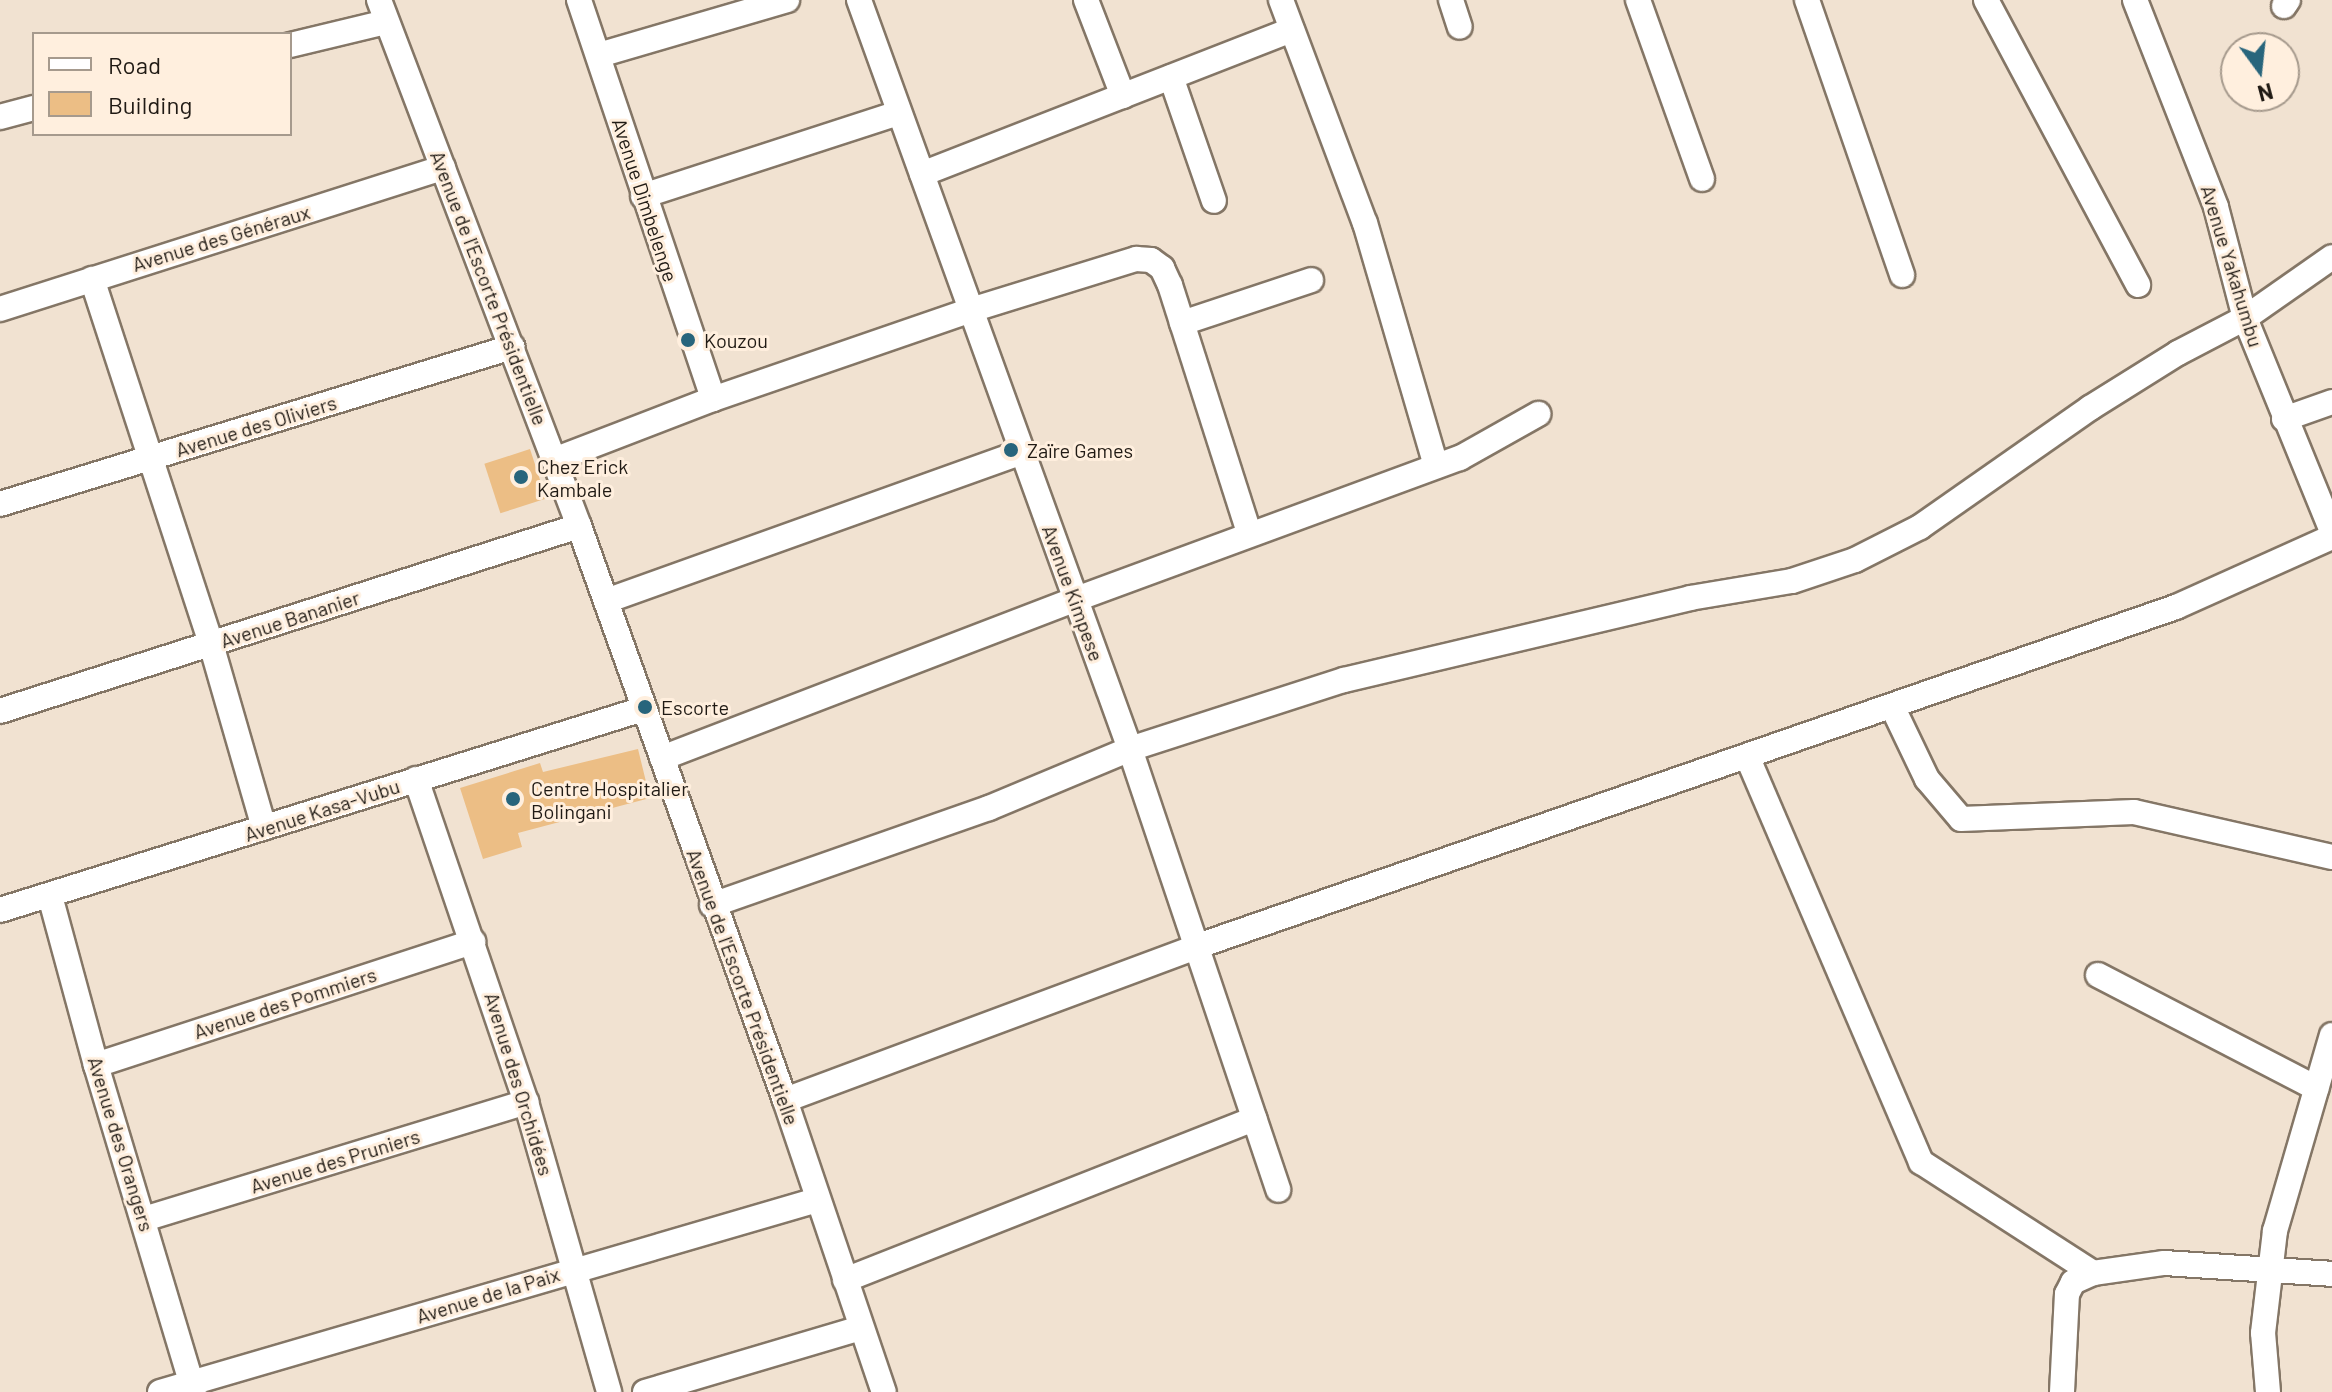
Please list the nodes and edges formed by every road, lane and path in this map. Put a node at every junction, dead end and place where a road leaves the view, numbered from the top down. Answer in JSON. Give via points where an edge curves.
{"nodes":[{"id":1,"x":579,"y":0,"type":"edge"},
{"id":2,"x":787,"y":0,"type":"edge"},
{"id":3,"x":859,"y":0,"type":"edge"},
{"id":4,"x":1086,"y":0,"type":"edge"},
{"id":5,"x":1281,"y":0,"type":"edge"},
{"id":6,"x":1451,"y":0,"type":"edge"},
{"id":7,"x":1638,"y":0,"type":"edge"},
{"id":8,"x":1807,"y":0,"type":"edge"},
{"id":9,"x":1986,"y":0,"type":"edge"},
{"id":10,"x":2135,"y":0,"type":"edge"},
{"id":11,"x":383,"y":11,"type":"edge"},
{"id":12,"x":1460,"y":27,"type":"dead end"},
{"id":13,"x":1292,"y":30,"type":"junction"},
{"id":14,"x":292,"y":44,"type":"edge"},
{"id":15,"x":599,"y":55,"type":"junction"},
{"id":16,"x":1171,"y":77,"type":"junction"},
{"id":17,"x":1123,"y":96,"type":"junction"},
{"id":18,"x":32,"y":109,"type":"edge"},
{"id":19,"x":899,"y":113,"type":"junction"},
{"id":20,"x":0,"y":117,"type":"edge"},
{"id":21,"x":443,"y":168,"type":"junction"},
{"id":22,"x":922,"y":174,"type":"junction"},
{"id":23,"x":1702,"y":179,"type":"dead end"},
{"id":24,"x":643,"y":196,"type":"junction"},
{"id":25,"x":1214,"y":201,"type":"dead end"},
{"id":26,"x":2332,"y":257,"type":"edge"},
{"id":27,"x":1902,"y":275,"type":"dead end"},
{"id":28,"x":92,"y":279,"type":"junction"},
{"id":29,"x":1311,"y":280,"type":"dead end"},
{"id":30,"x":2138,"y":285,"type":"dead end"},
{"id":31,"x":0,"y":309,"type":"edge"},
{"id":32,"x":971,"y":310,"type":"junction"},
{"id":33,"x":2245,"y":318,"type":"junction"},
{"id":34,"x":1182,"y":323,"type":"junction"},
{"id":35,"x":512,"y":347,"type":"junction"},
{"id":36,"x":713,"y":399,"type":"junction"},
{"id":37,"x":2332,"y":402,"type":"edge"},
{"id":38,"x":1538,"y":414,"type":"dead end"},
{"id":39,"x":2284,"y":419,"type":"junction"},
{"id":40,"x":1021,"y":452,"type":"junction"},
{"id":41,"x":149,"y":459,"type":"junction"},
{"id":42,"x":554,"y":460,"type":"junction"},
{"id":43,"x":1436,"y":466,"type":"junction"},
{"id":44,"x":0,"y":504,"type":"edge"},
{"id":45,"x":579,"y":526,"type":"junction"},
{"id":46,"x":1249,"y":533,"type":"junction"},
{"id":47,"x":2332,"y":534,"type":"edge"},
{"id":48,"x":1076,"y":599,"type":"junction"},
{"id":49,"x":606,"y":601,"type":"junction"},
{"id":50,"x":211,"y":644,"type":"junction"},
{"id":51,"x":1892,"y":706,"type":"junction"},
{"id":52,"x":643,"y":709,"type":"junction"},
{"id":53,"x":0,"y":711,"type":"edge"},
{"id":54,"x":1130,"y":749,"type":"junction"},
{"id":55,"x":1747,"y":756,"type":"junction"},
{"id":56,"x":662,"y":758,"type":"junction"},
{"id":57,"x":416,"y":779,"type":"junction"},
{"id":58,"x":264,"y":828,"type":"junction"},
{"id":59,"x":2332,"y":857,"type":"edge"},
{"id":60,"x":50,"y":896,"type":"junction"},
{"id":61,"x":712,"y":905,"type":"junction"},
{"id":62,"x":0,"y":910,"type":"edge"},
{"id":63,"x":473,"y":942,"type":"junction"},
{"id":64,"x":1198,"y":946,"type":"junction"},
{"id":65,"x":2098,"y":975,"type":"dead end"},
{"id":66,"x":2332,"y":1035,"type":"edge"},
{"id":67,"x":96,"y":1065,"type":"junction"},
{"id":68,"x":2316,"y":1088,"type":"junction"},
{"id":69,"x":785,"y":1100,"type":"junction"},
{"id":70,"x":526,"y":1102,"type":"junction"},
{"id":71,"x":1254,"y":1119,"type":"junction"},
{"id":72,"x":1278,"y":1190,"type":"dead end"},
{"id":73,"x":817,"y":1200,"type":"junction"},
{"id":74,"x":144,"y":1219,"type":"junction"},
{"id":75,"x":575,"y":1269,"type":"junction"},
{"id":76,"x":2268,"y":1271,"type":"junction"},
{"id":77,"x":2093,"y":1273,"type":"junction"},
{"id":78,"x":2332,"y":1274,"type":"edge"},
{"id":79,"x":845,"y":1280,"type":"junction"},
{"id":80,"x":861,"y":1328,"type":"junction"},
{"id":81,"x":193,"y":1388,"type":"edge"},
{"id":82,"x":160,"y":1392,"type":"edge"},
{"id":83,"x":609,"y":1392,"type":"edge"},
{"id":84,"x":645,"y":1392,"type":"edge"},
{"id":85,"x":884,"y":1392,"type":"edge"},
{"id":86,"x":2062,"y":1392,"type":"edge"},
{"id":87,"x":2268,"y":1392,"type":"edge"}],
"edges":[{"from":1,"to":15,"type":"street","name":"Avenue Dimbelenge"},
{"from":2,"to":15,"type":"street"},
{"from":3,"to":19,"type":"street","name":"Avenue Kimpese"},
{"from":4,"to":17,"type":"street"},
{"from":5,"to":13,"type":"street"},
{"from":6,"to":12,"type":"street"},
{"from":7,"to":23,"type":"street"},
{"from":8,"to":27,"type":"street"},
{"from":9,"to":30,"type":"street"},
{"from":10,"to":33,"type":"street","name":"Avenue Yakahumbu","via":[[2216,207]]},
{"from":11,"to":14,"type":"street"},
{"from":11,"to":21,"type":"street","name":"Avenue de l'Escorte Présidentielle"},
{"from":13,"to":16,"type":"street"},
{"from":13,"to":43,"type":"street","via":[[1365,223]]},
{"from":15,"to":24,"type":"street","name":"Avenue Dimbelenge"},
{"from":16,"to":17,"type":"street"},
{"from":16,"to":25,"type":"street"},
{"from":17,"to":22,"type":"street"},
{"from":18,"to":20,"type":"street"},
{"from":19,"to":22,"type":"street","name":"Avenue Kimpese"},
{"from":19,"to":24,"type":"street"},
{"from":21,"to":28,"type":"street","name":"Avenue des Généraux"},
{"from":21,"to":35,"type":"street","name":"Avenue de l'Escorte Présidentielle"},
{"from":22,"to":32,"type":"street","name":"Avenue Kimpese"},
{"from":24,"to":36,"type":"street","name":"Avenue Dimbelenge"},
{"from":26,"to":33,"type":"street"},
{"from":28,"to":31,"type":"street","name":"Avenue des Généraux"},
{"from":28,"to":41,"type":"street"},
{"from":29,"to":34,"type":"street"},
{"from":32,"to":34,"type":"street","via":[[1136,259],[1162,268]]},
{"from":32,"to":36,"type":"street"},
{"from":32,"to":40,"type":"street","name":"Avenue Kimpese"},
{"from":33,"to":39,"type":"street","name":"Avenue Yakahumbu"},
{"from":33,"to":54,"type":"street","via":[[2090,408],[1920,527],[1855,560],[1792,581],[1690,598],[1344,680]]},
{"from":34,"to":46,"type":"street"},
{"from":35,"to":41,"type":"street","name":"Avenue des Oliviers"},
{"from":35,"to":42,"type":"street","name":"Avenue de l'Escorte Présidentielle"},
{"from":36,"to":42,"type":"street"},
{"from":37,"to":39,"type":"street"},
{"from":38,"to":43,"type":"street"},
{"from":39,"to":47,"type":"street","name":"Avenue Yakahumbu"},
{"from":40,"to":48,"type":"street","name":"Avenue Kimpese"},
{"from":40,"to":49,"type":"street"},
{"from":41,"to":44,"type":"street","name":"Avenue des Oliviers"},
{"from":41,"to":50,"type":"street"},
{"from":42,"to":45,"type":"street","name":"Avenue de l'Escorte Présidentielle"},
{"from":43,"to":46,"type":"street"},
{"from":45,"to":49,"type":"street","name":"Avenue de l'Escorte Présidentielle"},
{"from":45,"to":50,"type":"street","name":"Avenue Bananier"},
{"from":46,"to":48,"type":"street"},
{"from":47,"to":51,"type":"street","via":[[2176,607]]},
{"from":48,"to":54,"type":"street","name":"Avenue Kimpese"},
{"from":48,"to":56,"type":"street"},
{"from":49,"to":52,"type":"street","name":"Avenue de l'Escorte Présidentielle"},
{"from":50,"to":53,"type":"street","name":"Avenue Bananier"},
{"from":50,"to":58,"type":"street"},
{"from":51,"to":55,"type":"street"},
{"from":51,"to":59,"type":"street","via":[[1927,779],[1961,819],[2134,812]]},
{"from":52,"to":56,"type":"street","name":"Avenue de l'Escorte Présidentielle"},
{"from":52,"to":57,"type":"street","name":"Avenue Kasa-Vubu"},
{"from":54,"to":61,"type":"street","via":[[989,808]]},
{"from":54,"to":64,"type":"street","name":"Avenue Kimpese"},
{"from":55,"to":64,"type":"street"},
{"from":55,"to":77,"type":"street","via":[[1921,1162]]},
{"from":56,"to":61,"type":"street","name":"Avenue de l'Escorte Présidentielle"},
{"from":57,"to":58,"type":"street","name":"Avenue Kasa-Vubu"},
{"from":57,"to":63,"type":"street","name":"Avenue des Orchidées"},
{"from":58,"to":60,"type":"street","name":"Avenue Kasa-Vubu"},
{"from":60,"to":62,"type":"street","name":"Avenue Kasa-Vubu"},
{"from":60,"to":67,"type":"street","name":"Avenue des Orangers"},
{"from":61,"to":69,"type":"street","name":"Avenue de l'Escorte Présidentielle"},
{"from":63,"to":67,"type":"street","name":"Avenue des Pommiers"},
{"from":63,"to":70,"type":"street","name":"Avenue des Orchidées"},
{"from":64,"to":69,"type":"street"},
{"from":64,"to":71,"type":"street","name":"Avenue Kimpese"},
{"from":65,"to":68,"type":"street"},
{"from":66,"to":68,"type":"street"},
{"from":67,"to":74,"type":"street","name":"Avenue des Orangers"},
{"from":68,"to":76,"type":"street","via":[[2288,1178]]},
{"from":69,"to":73,"type":"street","name":"Avenue de l'Escorte Présidentielle"},
{"from":70,"to":74,"type":"street","name":"Avenue des Pruniers"},
{"from":70,"to":75,"type":"street","name":"Avenue des Orchidées"},
{"from":71,"to":72,"type":"street","name":"Avenue Kimpese"},
{"from":71,"to":79,"type":"street"},
{"from":73,"to":75,"type":"street","name":"Avenue de la Paix"},
{"from":73,"to":79,"type":"street","name":"Avenue de l'Escorte Présidentielle"},
{"from":74,"to":81,"type":"street","name":"Avenue des Orangers"},
{"from":75,"to":81,"type":"street","name":"Avenue de la Paix"},
{"from":75,"to":83,"type":"street","name":"Avenue des Orchidées"},
{"from":76,"to":77,"type":"street","via":[[2164,1263]]},
{"from":76,"to":78,"type":"street"},
{"from":76,"to":87,"type":"street","via":[[2263,1333]]},
{"from":77,"to":86,"type":"street","via":[[2073,1282],[2067,1294]]},
{"from":79,"to":80,"type":"street","name":"Avenue de l'Escorte Présidentielle"},
{"from":80,"to":84,"type":"street"},
{"from":80,"to":85,"type":"street","name":"Avenue de l'Escorte Présidentielle"},
{"from":81,"to":82,"type":"street","name":"Avenue de la Paix"}]}
